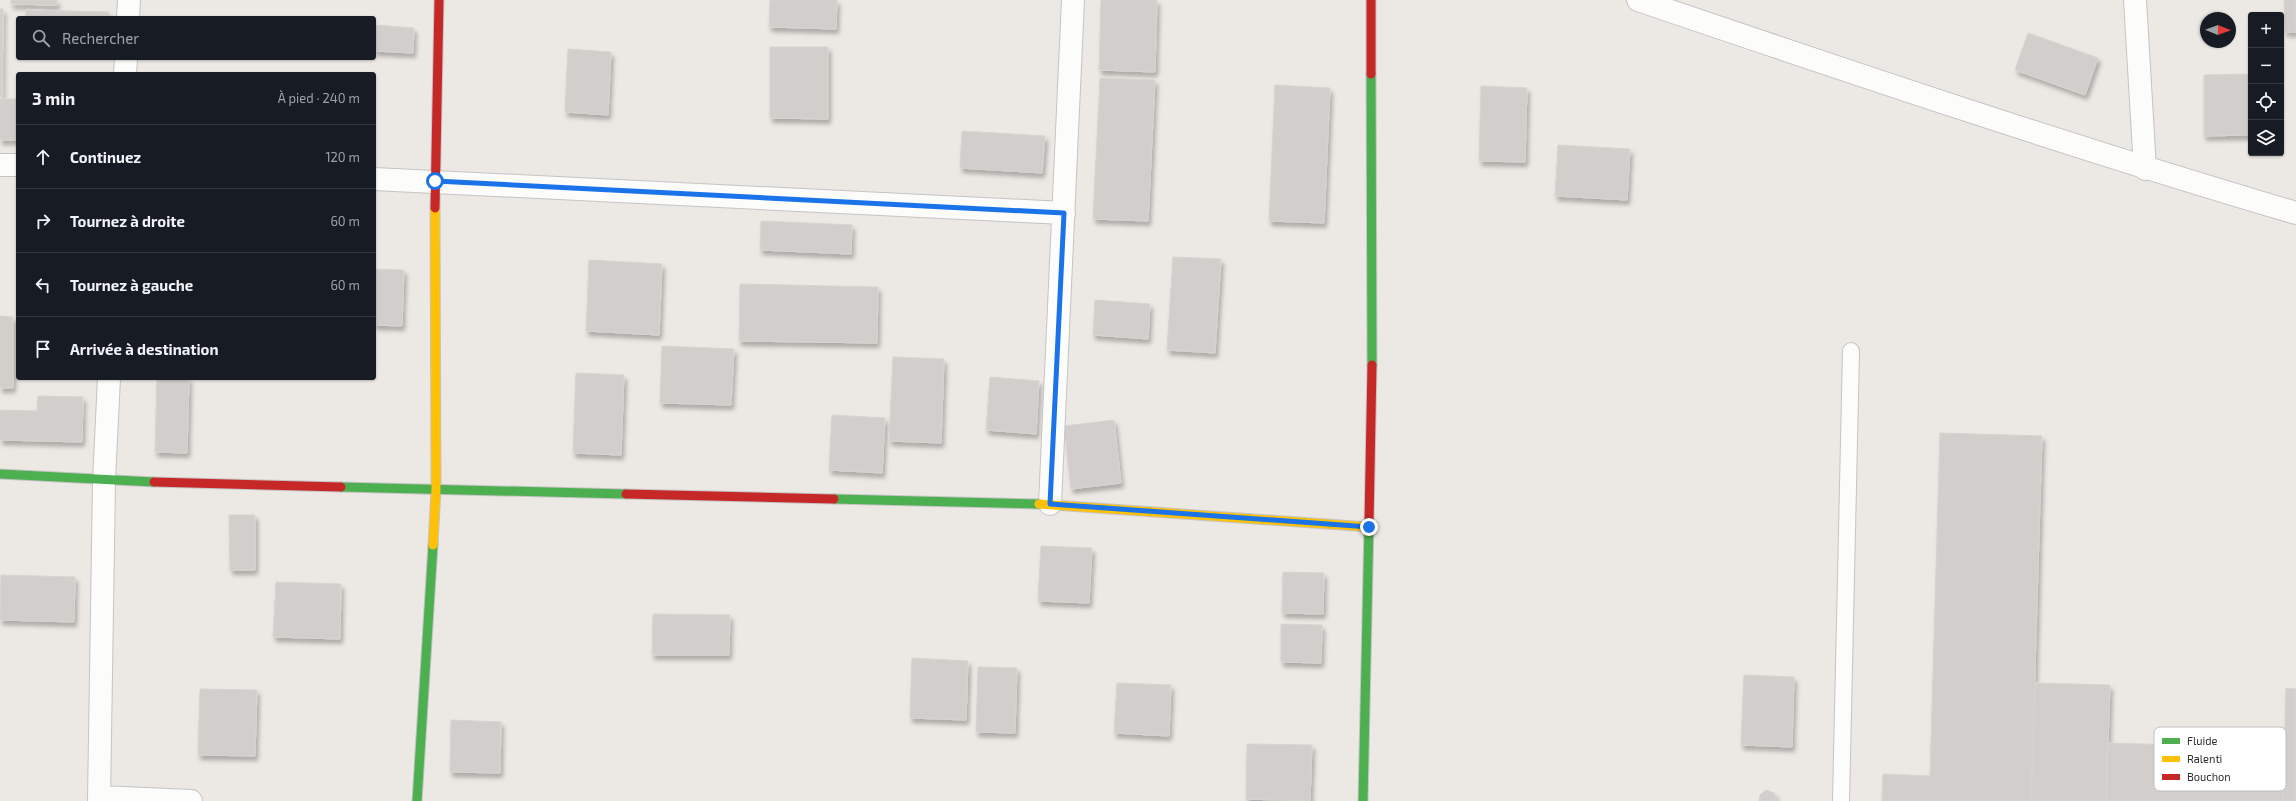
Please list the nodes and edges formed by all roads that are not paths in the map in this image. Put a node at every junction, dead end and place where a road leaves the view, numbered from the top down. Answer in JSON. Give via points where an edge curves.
{"nodes":[{"id":1,"x":129,"y":0,"type":"edge"},
{"id":2,"x":439,"y":0,"type":"edge"},
{"id":3,"x":1073,"y":0,"type":"edge"},
{"id":4,"x":1371,"y":0,"type":"edge"},
{"id":5,"x":1638,"y":0,"type":"edge"},
{"id":6,"x":2135,"y":0,"type":"edge"},
{"id":7,"x":1659,"y":4,"type":"edge"},
{"id":8,"x":128,"y":16,"type":"edge"},
{"id":9,"x":126,"y":60,"type":"edge"},
{"id":10,"x":125,"y":72,"type":"edge"},
{"id":11,"x":0,"y":165,"type":"edge"},
{"id":12,"x":16,"y":165,"type":"edge"},
{"id":13,"x":2145,"y":169,"type":"junction"},
{"id":14,"x":376,"y":178,"type":"edge"},
{"id":15,"x":435,"y":181,"type":"junction"},
{"id":16,"x":1064,"y":213,"type":"junction"},
{"id":17,"x":2296,"y":213,"type":"edge"},
{"id":18,"x":1851,"y":351,"type":"dead end"},
{"id":19,"x":109,"y":380,"type":"edge"},
{"id":20,"x":0,"y":474,"type":"edge"},
{"id":21,"x":104,"y":481,"type":"junction"},
{"id":22,"x":436,"y":489,"type":"junction"},
{"id":23,"x":1050,"y":504,"type":"junction"},
{"id":24,"x":1369,"y":527,"type":"junction"},
{"id":25,"x":100,"y":799,"type":"edge"},
{"id":26,"x":191,"y":801,"type":"edge"},
{"id":27,"x":416,"y":801,"type":"edge"},
{"id":28,"x":1363,"y":801,"type":"edge"},
{"id":29,"x":1841,"y":801,"type":"edge"}],
"edges":[{"from":1,"to":8,"type":"street"},
{"from":2,"to":15,"type":"street"},
{"from":3,"to":16,"type":"street"},
{"from":4,"to":24,"type":"street","via":[[1372,403]]},
{"from":5,"to":7,"type":"street"},
{"from":6,"to":13,"type":"street"},
{"from":7,"to":13,"type":"street","via":[[1870,79]]},
{"from":9,"to":10,"type":"street"},
{"from":11,"to":12,"type":"street"},
{"from":13,"to":17,"type":"street"},
{"from":14,"to":15,"type":"street"},
{"from":15,"to":16,"type":"street"},
{"from":15,"to":22,"type":"street"},
{"from":16,"to":23,"type":"street"},
{"from":18,"to":29,"type":"lane"},
{"from":19,"to":21,"type":"street"},
{"from":20,"to":21,"type":"street"},
{"from":21,"to":22,"type":"street"},
{"from":21,"to":25,"type":"street"},
{"from":22,"to":23,"type":"street"},
{"from":22,"to":27,"type":"street"},
{"from":23,"to":24,"type":"street"},
{"from":24,"to":28,"type":"street"},
{"from":25,"to":26,"type":"street"}]}
